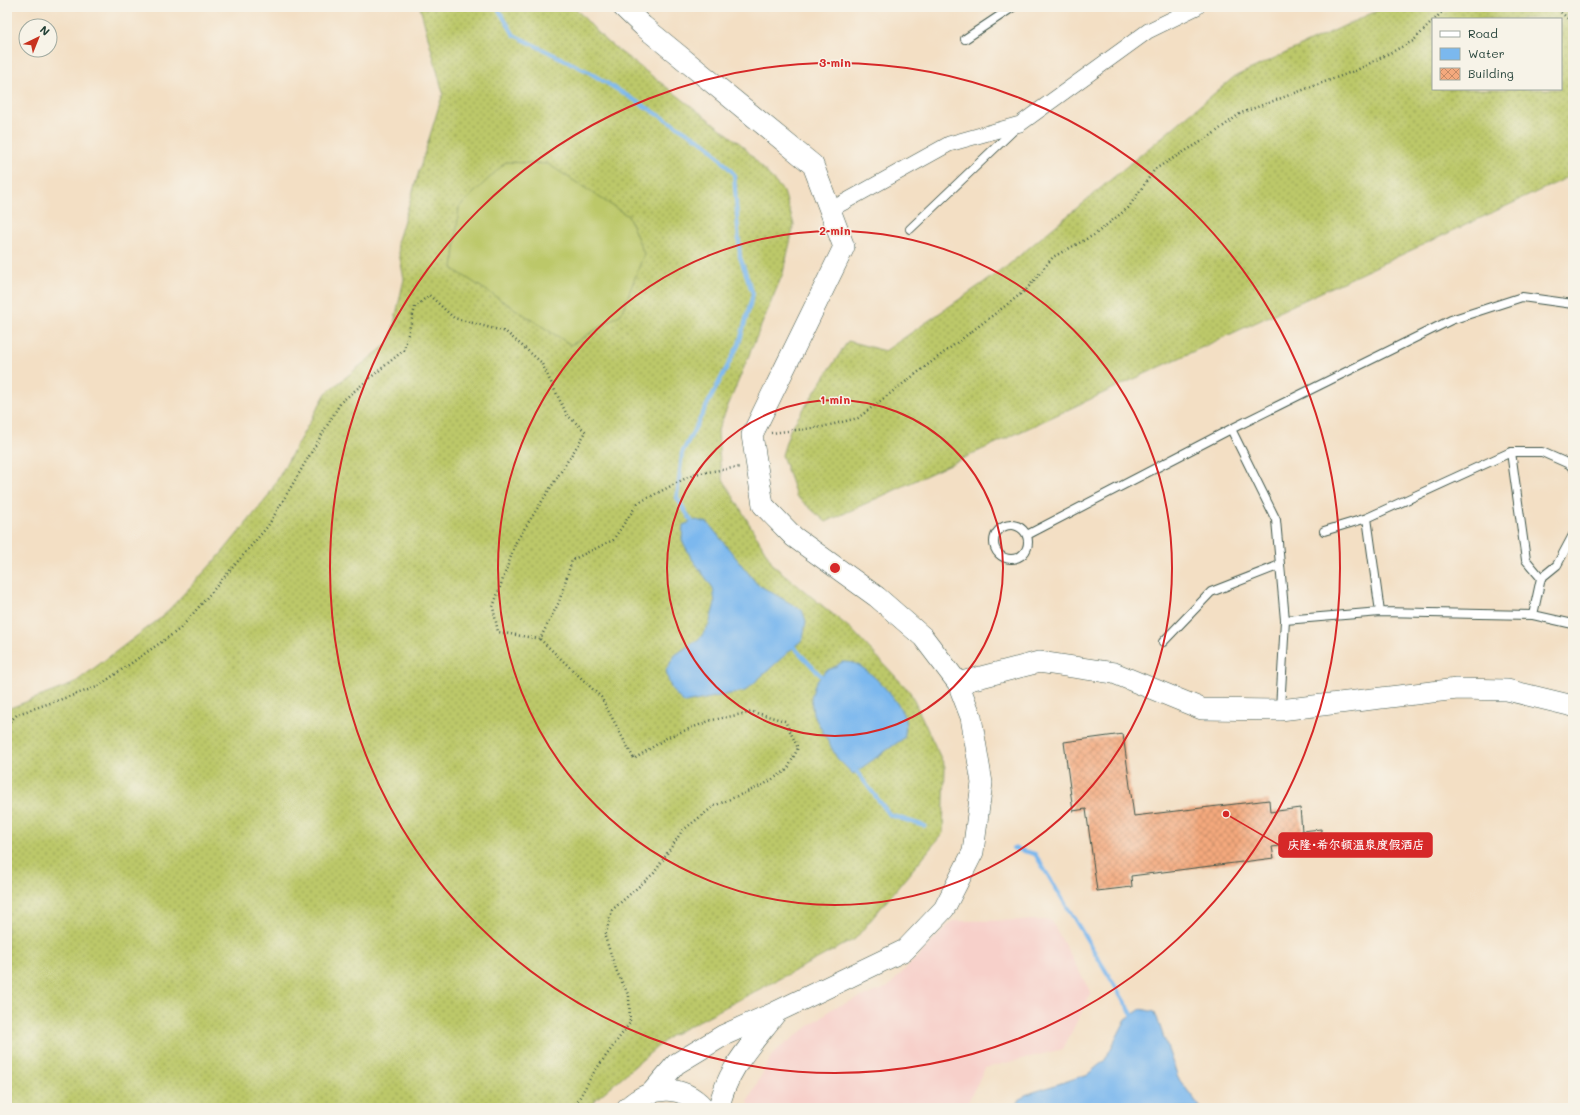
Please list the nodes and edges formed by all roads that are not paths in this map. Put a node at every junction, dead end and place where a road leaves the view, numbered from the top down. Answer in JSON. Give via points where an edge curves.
{"nodes":[{"id":1,"x":623,"y":7,"type":"edge"},
{"id":2,"x":1013,"y":7,"type":"edge"},
{"id":3,"x":1197,"y":7,"type":"edge"},
{"id":4,"x":965,"y":39,"type":"dead end"},
{"id":5,"x":1020,"y":124,"type":"junction"},
{"id":6,"x":830,"y":210,"type":"junction"},
{"id":7,"x":910,"y":229,"type":"dead end"},
{"id":8,"x":1573,"y":304,"type":"edge"},
{"id":9,"x":1231,"y":429,"type":"junction"},
{"id":10,"x":1511,"y":452,"type":"junction"},
{"id":11,"x":1573,"y":468,"type":"edge"},
{"id":12,"x":1367,"y":518,"type":"junction"},
{"id":13,"x":1324,"y":531,"type":"dead end"},
{"id":14,"x":1027,"y":535,"type":"junction"},
{"id":15,"x":1573,"y":535,"type":"edge"},
{"id":16,"x":1280,"y":565,"type":"junction"},
{"id":17,"x":1541,"y":578,"type":"junction"},
{"id":18,"x":1380,"y":612,"type":"junction"},
{"id":19,"x":1533,"y":615,"type":"junction"},
{"id":20,"x":1285,"y":620,"type":"junction"},
{"id":21,"x":1573,"y":624,"type":"edge"},
{"id":22,"x":1163,"y":642,"type":"dead end"},
{"id":23,"x":958,"y":683,"type":"junction"},
{"id":24,"x":1573,"y":706,"type":"edge"},
{"id":25,"x":1280,"y":710,"type":"junction"},
{"id":26,"x":776,"y":1012,"type":"junction"},
{"id":27,"x":652,"y":1092,"type":"junction"},
{"id":28,"x":627,"y":1108,"type":"edge"},
{"id":29,"x":704,"y":1108,"type":"edge"},
{"id":30,"x":719,"y":1108,"type":"edge"}],
"edges":[{"from":1,"to":6,"type":"street","via":[[813,164]]},
{"from":2,"to":4,"type":"lane"},
{"from":3,"to":5,"type":"street","via":[[1148,31]]},
{"from":5,"to":6,"type":"street","via":[[949,144]]},
{"from":5,"to":7,"type":"lane"},
{"from":6,"to":23,"type":"street","via":[[844,247],[752,435],[763,505],[794,537],[877,596],[924,637]]},
{"from":8,"to":9,"type":"lane","via":[[1522,296],[1451,320]]},
{"from":9,"to":14,"type":"lane"},
{"from":9,"to":16,"type":"lane","via":[[1276,520]]},
{"from":10,"to":11,"type":"lane","via":[[1542,452]]},
{"from":10,"to":12,"type":"lane"},
{"from":10,"to":17,"type":"lane","via":[[1526,560]]},
{"from":12,"to":13,"type":"lane"},
{"from":12,"to":18,"type":"lane"},
{"from":14,"to":14,"type":"lane","via":[[1013,525],[1002,527],[994,536],[996,552],[1006,559],[1017,559],[1028,546]]},
{"from":15,"to":17,"type":"lane","via":[[1557,565]]},
{"from":16,"to":20,"type":"lane"},
{"from":16,"to":22,"type":"lane","via":[[1212,592]]},
{"from":17,"to":19,"type":"lane"},
{"from":18,"to":19,"type":"lane"},
{"from":18,"to":20,"type":"lane"},
{"from":19,"to":21,"type":"lane"},
{"from":20,"to":25,"type":"lane"},
{"from":23,"to":25,"type":"street","via":[[1039,662],[1114,673],[1202,709]]},
{"from":23,"to":26,"type":"street","via":[[971,717],[982,783],[973,852],[944,909],[905,950]]},
{"from":24,"to":25,"type":"street","via":[[1507,690],[1457,689]]},
{"from":26,"to":27,"type":"street","via":[[724,1035],[676,1064]]},
{"from":26,"to":30,"type":"street","via":[[738,1061],[722,1092]]},
{"from":27,"to":28,"type":"street","via":[[638,1098]]},
{"from":27,"to":29,"type":"street","via":[[667,1090],[683,1093],[697,1100]]}]}
